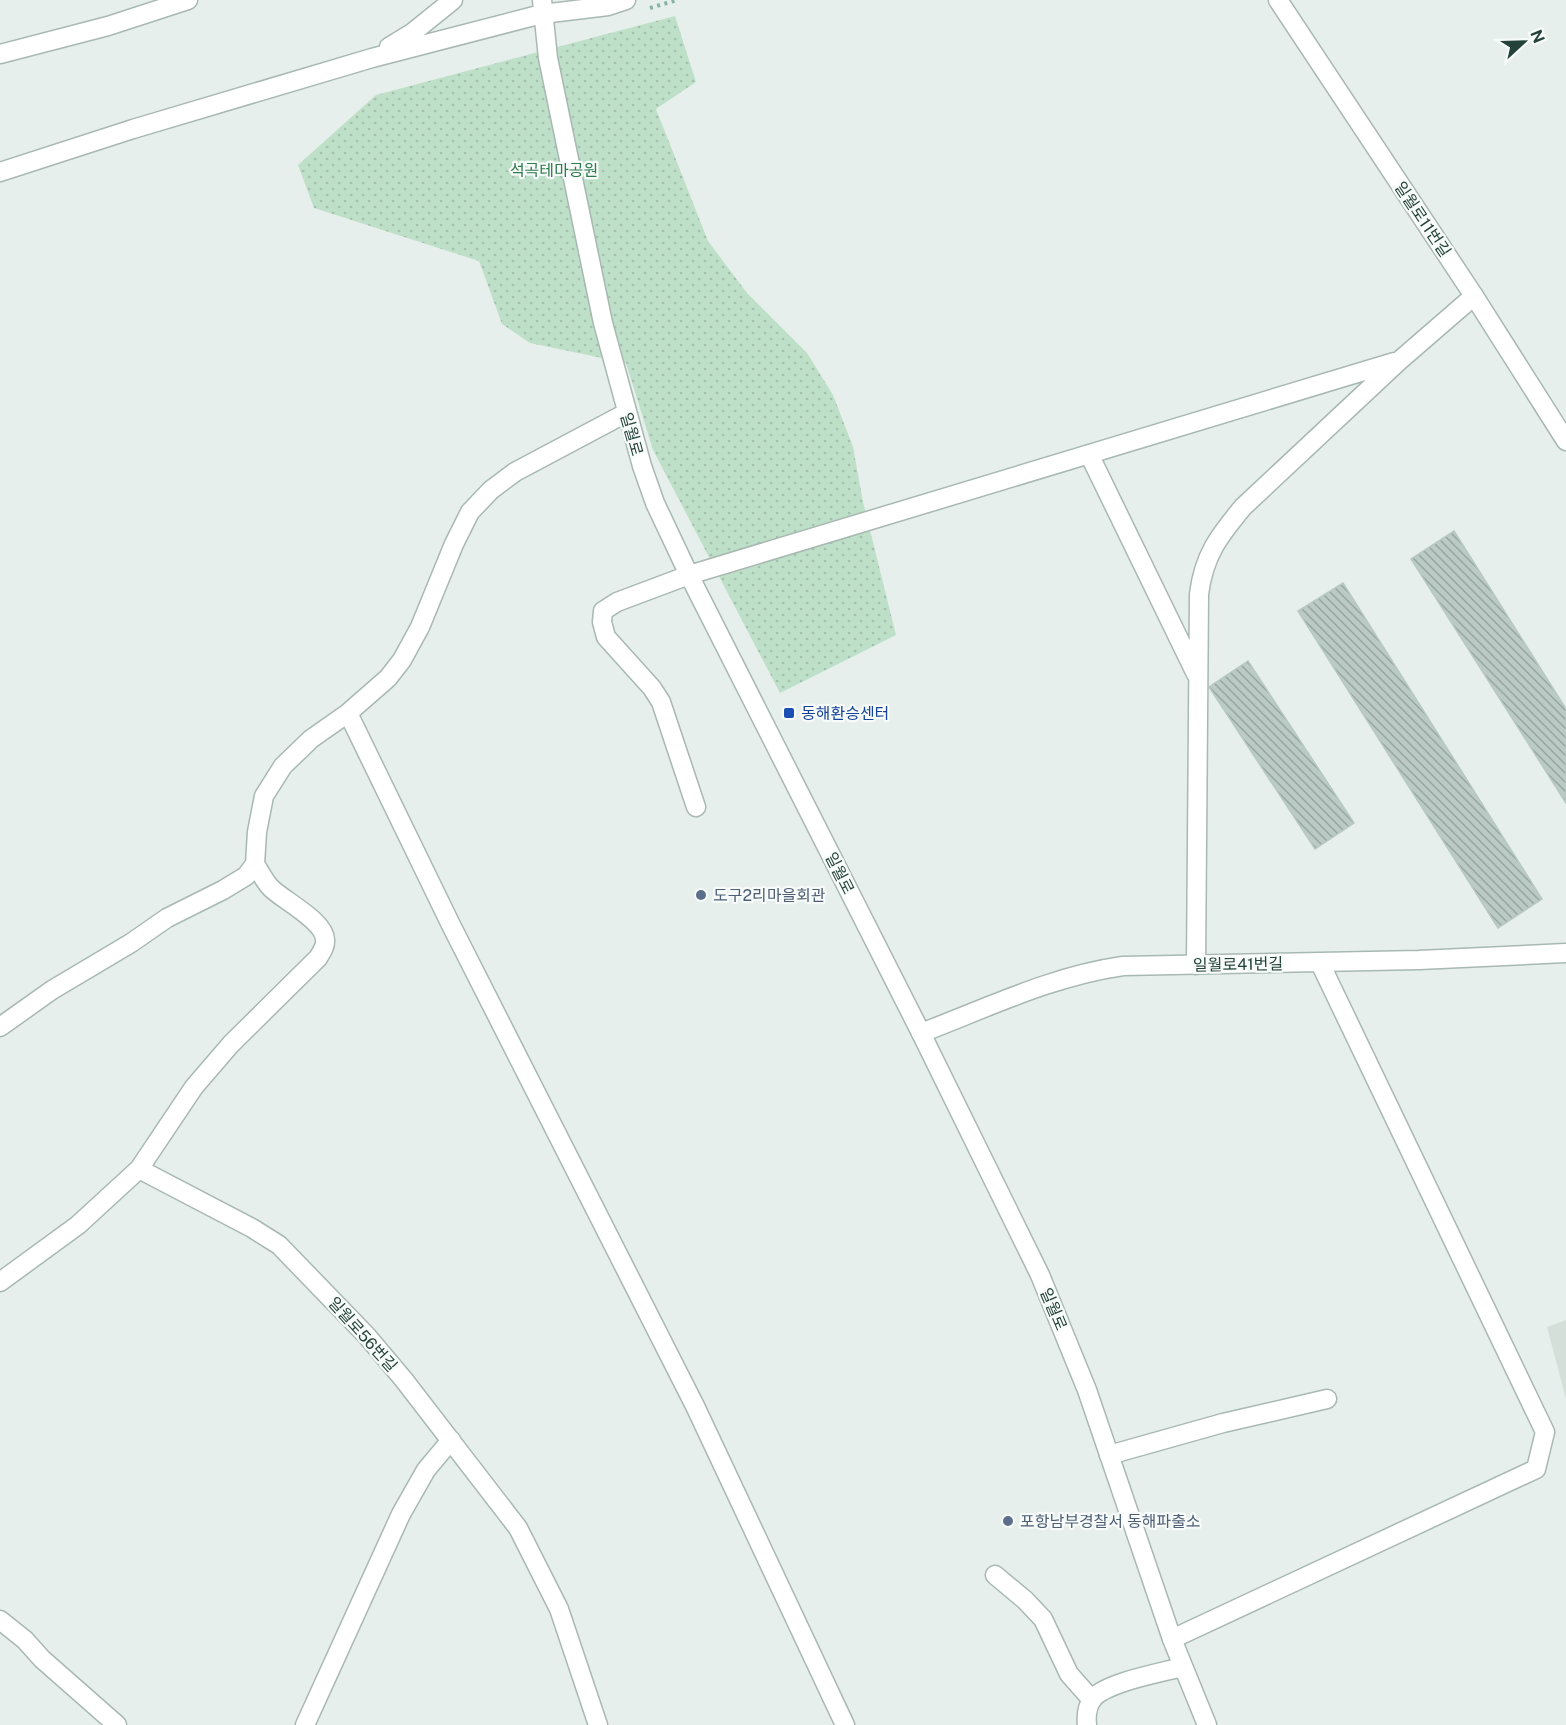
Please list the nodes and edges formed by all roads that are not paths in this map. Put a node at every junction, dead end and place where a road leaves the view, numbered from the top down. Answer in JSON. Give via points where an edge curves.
{"nodes":[{"id":1,"x":188,"y":0,"type":"edge"},
{"id":2,"x":453,"y":0,"type":"edge"},
{"id":3,"x":626,"y":0,"type":"edge"},
{"id":4,"x":1278,"y":0,"type":"edge"},
{"id":5,"x":542,"y":7,"type":"edge"},
{"id":6,"x":0,"y":54,"type":"edge"},
{"id":7,"x":372,"y":58,"type":"junction"},
{"id":8,"x":0,"y":172,"type":"edge"},
{"id":9,"x":1474,"y":296,"type":"junction"},
{"id":10,"x":1399,"y":361,"type":"junction"},
{"id":11,"x":626,"y":413,"type":"junction"},
{"id":12,"x":1566,"y":441,"type":"edge"},
{"id":13,"x":1089,"y":454,"type":"junction"},
{"id":14,"x":689,"y":575,"type":"junction"},
{"id":15,"x":1198,"y":678,"type":"junction"},
{"id":16,"x":348,"y":713,"type":"junction"},
{"id":17,"x":696,"y":807,"type":"dead end"},
{"id":18,"x":255,"y":864,"type":"junction"},
{"id":19,"x":1566,"y":953,"type":"edge"},
{"id":20,"x":1320,"y":963,"type":"junction"},
{"id":21,"x":1196,"y":965,"type":"junction"},
{"id":22,"x":0,"y":1027,"type":"edge"},
{"id":23,"x":921,"y":1033,"type":"junction"},
{"id":24,"x":139,"y":1168,"type":"junction"},
{"id":25,"x":0,"y":1282,"type":"edge"},
{"id":26,"x":1328,"y":1400,"type":"dead end"},
{"id":27,"x":451,"y":1440,"type":"junction"},
{"id":28,"x":1109,"y":1455,"type":"junction"},
{"id":29,"x":995,"y":1575,"type":"dead end"},
{"id":30,"x":0,"y":1620,"type":"edge"},
{"id":31,"x":1172,"y":1640,"type":"junction"},
{"id":32,"x":1182,"y":1667,"type":"junction"},
{"id":33,"x":1092,"y":1700,"type":"junction"},
{"id":34,"x":117,"y":1725,"type":"edge"},
{"id":35,"x":305,"y":1725,"type":"edge"},
{"id":36,"x":598,"y":1725,"type":"edge"},
{"id":37,"x":845,"y":1725,"type":"edge"},
{"id":38,"x":1087,"y":1725,"type":"edge"},
{"id":39,"x":1207,"y":1725,"type":"edge"}],
"edges":[{"from":1,"to":6,"type":"street"},
{"from":2,"to":7,"type":"street"},
{"from":3,"to":5,"type":"street","via":[[608,6]]},
{"from":4,"to":9,"type":"street","name":"일월로11번길"},
{"from":5,"to":7,"type":"street"},
{"from":5,"to":11,"type":"street","name":"일월로","via":[[548,58],[603,323]]},
{"from":7,"to":8,"type":"street"},
{"from":9,"to":10,"type":"street"},
{"from":9,"to":12,"type":"street","name":"일월로11번길"},
{"from":10,"to":13,"type":"street"},
{"from":10,"to":15,"type":"street","via":[[1228,525],[1202,572]]},
{"from":11,"to":14,"type":"street","name":"일월로","via":[[655,503]]},
{"from":11,"to":16,"type":"street","via":[[515,472],[470,512],[402,660],[388,678]]},
{"from":13,"to":14,"type":"street"},
{"from":13,"to":15,"type":"street"},
{"from":14,"to":17,"type":"street","via":[[617,602],[603,610],[602,622],[606,637],[661,702]]},
{"from":14,"to":23,"type":"street","name":"일월로"},
{"from":15,"to":21,"type":"street"},
{"from":16,"to":18,"type":"street","via":[[283,766],[264,796]]},
{"from":16,"to":37,"type":"street","via":[[695,1406]]},
{"from":18,"to":22,"type":"street","via":[[246,876],[167,918]]},
{"from":18,"to":24,"type":"street","via":[[270,888],[315,922],[326,940],[323,948],[318,958],[231,1044],[194,1087]]},
{"from":19,"to":20,"type":"street","name":"일월로41번길"},
{"from":20,"to":21,"type":"street","name":"일월로41번길"},
{"from":20,"to":31,"type":"street","via":[[1545,1432],[1536,1469]]},
{"from":21,"to":23,"type":"street","name":"일월로41번길","via":[[1094,970],[1066,977]]},
{"from":23,"to":28,"type":"street","name":"일월로","via":[[1040,1275]]},
{"from":24,"to":25,"type":"street","via":[[78,1225]]},
{"from":24,"to":27,"type":"street","name":"일월로56번길","via":[[279,1245],[367,1336]]},
{"from":26,"to":28,"type":"street","via":[[1223,1423]]},
{"from":27,"to":35,"type":"street","via":[[426,1470],[401,1514]]},
{"from":27,"to":36,"type":"street","name":"일월로56번길","via":[[518,1528],[540,1569],[559,1609]]},
{"from":28,"to":31,"type":"street","name":"일월로"},
{"from":29,"to":33,"type":"street","via":[[1043,1619],[1069,1674]]},
{"from":30,"to":34,"type":"street"},
{"from":31,"to":32,"type":"street","name":"일월로"},
{"from":32,"to":33,"type":"street","via":[[1105,1689]]},
{"from":32,"to":39,"type":"street","name":"일월로"},
{"from":33,"to":38,"type":"street","via":[[1086,1714]]}]}
